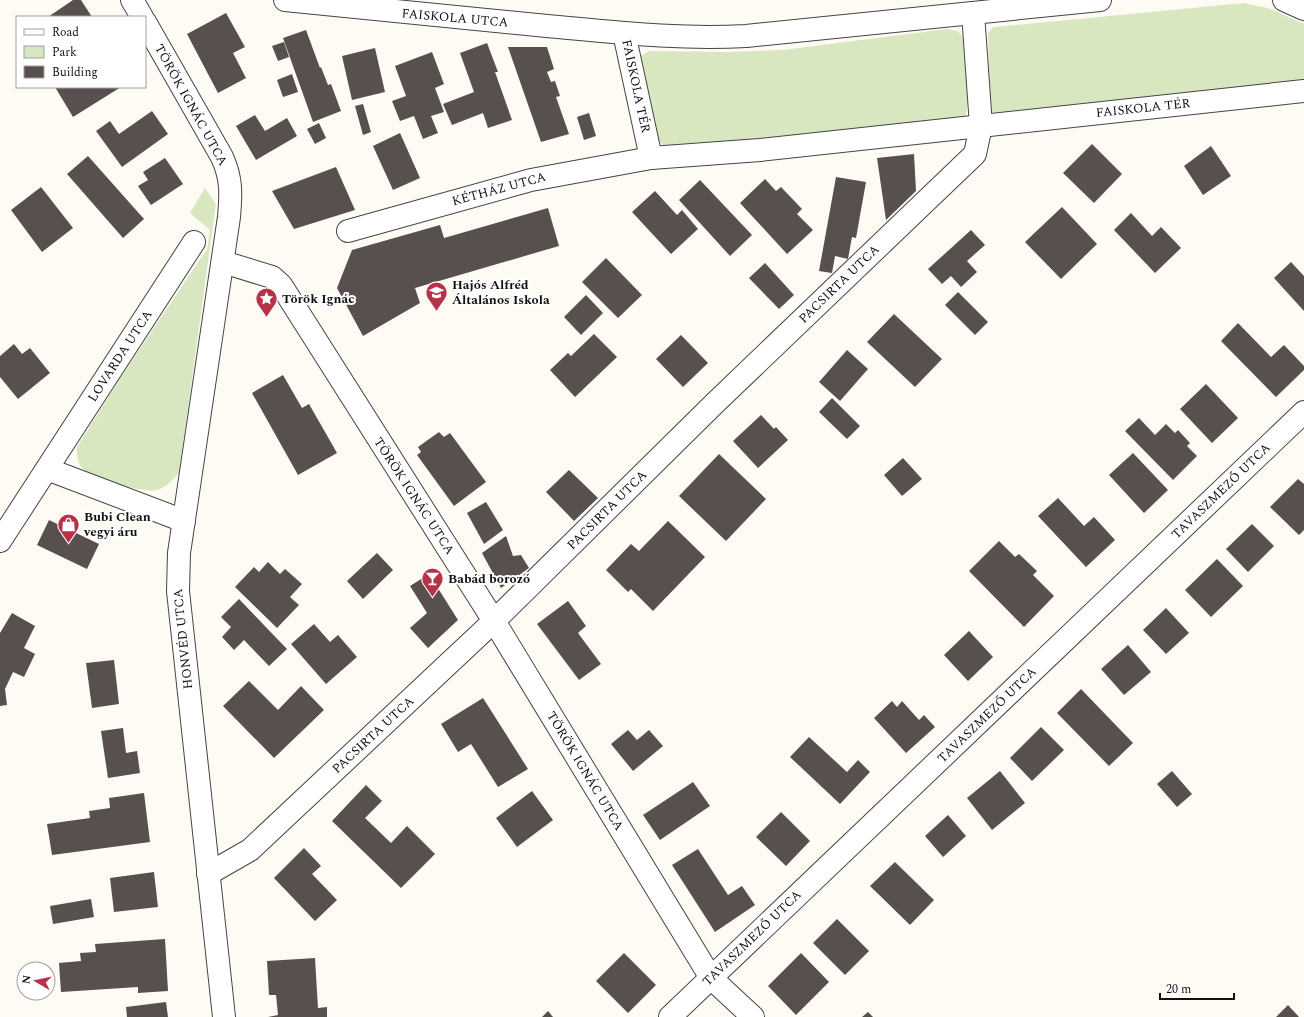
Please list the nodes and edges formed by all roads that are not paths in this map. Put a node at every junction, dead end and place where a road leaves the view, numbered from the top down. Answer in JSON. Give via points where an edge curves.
{"nodes":[{"id":1,"x":285,"y":0,"type":"edge"},
{"id":2,"x":1100,"y":0,"type":"edge"},
{"id":3,"x":1284,"y":0,"type":"edge"},
{"id":4,"x":1304,"y":9,"type":"edge"},
{"id":5,"x":973,"y":13,"type":"junction"},
{"id":6,"x":146,"y":18,"type":"edge"},
{"id":7,"x":624,"y":33,"type":"junction"},
{"id":8,"x":1304,"y":91,"type":"edge"},
{"id":9,"x":981,"y":126,"type":"junction"},
{"id":10,"x":651,"y":158,"type":"junction"},
{"id":11,"x":348,"y":231,"type":"dead end"},
{"id":12,"x":194,"y":242,"type":"dead end"},
{"id":13,"x":223,"y":262,"type":"junction"},
{"id":14,"x":1304,"y":412,"type":"edge"},
{"id":15,"x":47,"y":469,"type":"junction"},
{"id":16,"x":184,"y":521,"type":"junction"},
{"id":17,"x":0,"y":541,"type":"edge"},
{"id":18,"x":494,"y":621,"type":"junction"},
{"id":19,"x":208,"y":874,"type":"junction"},
{"id":20,"x":711,"y":978,"type":"junction"},
{"id":21,"x":224,"y":1017,"type":"edge"},
{"id":22,"x":670,"y":1017,"type":"edge"},
{"id":23,"x":753,"y":1017,"type":"edge"}],
"edges":[{"from":1,"to":7,"type":"street","name":"FAISKOLA UTCA"},
{"from":2,"to":5,"type":"street","name":"FAISKOLA TÉR"},
{"from":3,"to":4,"type":"street"},
{"from":5,"to":7,"type":"street","name":"FAISKOLA TÉR","via":[[724,37]]},
{"from":5,"to":9,"type":"street"},
{"from":6,"to":13,"type":"street","name":"TÖRÖK IGNÁC UTCA","via":[[228,172],[231,198]]},
{"from":7,"to":10,"type":"street","name":"FAISKOLA TÉR"},
{"from":8,"to":9,"type":"street","name":"FAISKOLA TÉR"},
{"from":9,"to":10,"type":"street","name":"FAISKOLA TÉR","via":[[760,150]]},
{"from":9,"to":18,"type":"street","name":"PACSIRTA UTCA","via":[[975,154],[715,403]]},
{"from":10,"to":11,"type":"street","name":"KÉTHÁZ UTCA","via":[[531,180]]},
{"from":12,"to":15,"type":"street","name":"LOVARDA UTCA"},
{"from":13,"to":16,"type":"street","name":"HONVÉD UTCA"},
{"from":13,"to":18,"type":"street","name":"TÖRÖK IGNÁC UTCA","via":[[272,277],[281,286]]},
{"from":14,"to":20,"type":"street","name":"TAVASZMEZŐ UTCA"},
{"from":15,"to":16,"type":"street"},
{"from":15,"to":17,"type":"street","name":"LOVARDA UTCA"},
{"from":16,"to":19,"type":"street","name":"HONVÉD UTCA","via":[[179,553],[178,591]]},
{"from":18,"to":19,"type":"street","name":"PACSIRTA UTCA","via":[[250,850]]},
{"from":18,"to":20,"type":"street","name":"TÖRÖK IGNÁC UTCA"},
{"from":19,"to":21,"type":"street","name":"HONVÉD UTCA"},
{"from":20,"to":22,"type":"street","name":"TAVASZMEZŐ UTCA"},
{"from":20,"to":23,"type":"street","name":"TÖRÖK IGNÁC UTCA"}]}
